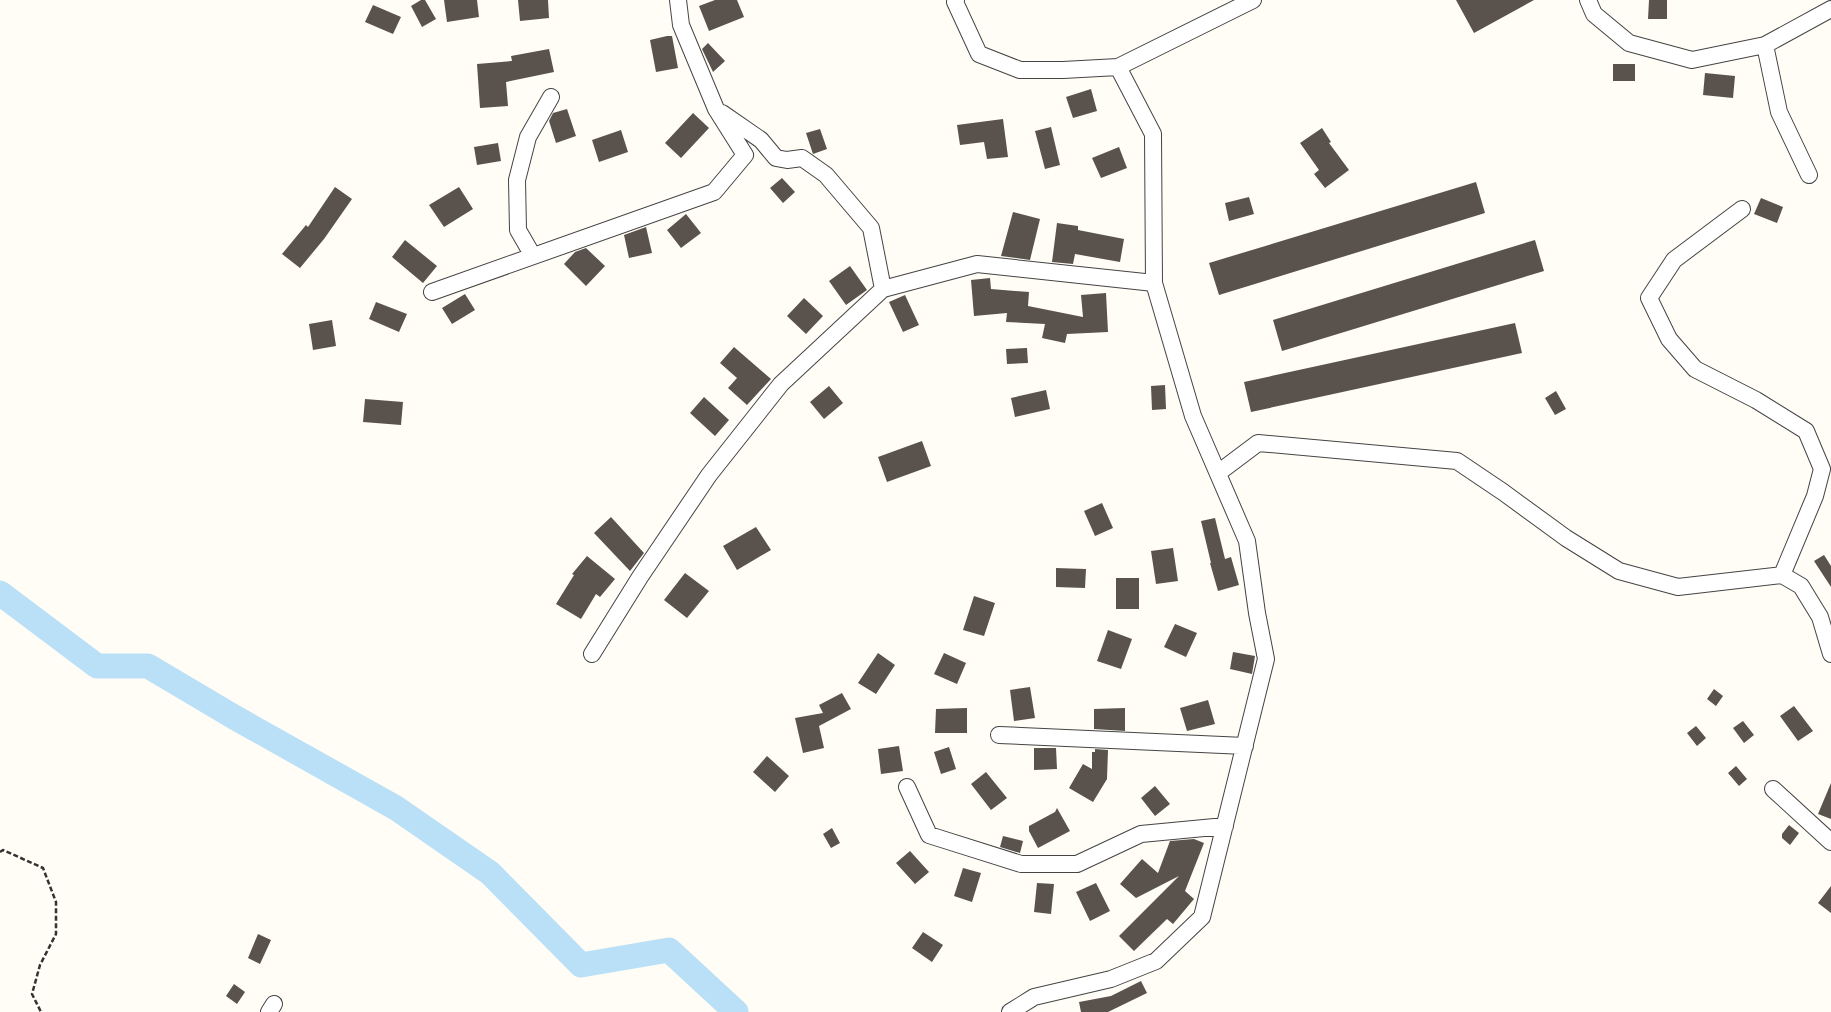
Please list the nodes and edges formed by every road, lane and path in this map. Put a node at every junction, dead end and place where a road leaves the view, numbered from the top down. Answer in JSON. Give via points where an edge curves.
{"nodes":[{"id":1,"x":678,"y":0,"type":"edge"},
{"id":2,"x":956,"y":0,"type":"edge"},
{"id":3,"x":1253,"y":0,"type":"edge"},
{"id":4,"x":1588,"y":0,"type":"edge"},
{"id":5,"x":1831,"y":9,"type":"edge"},
{"id":6,"x":1765,"y":46,"type":"junction"},
{"id":7,"x":1118,"y":67,"type":"junction"},
{"id":8,"x":551,"y":97,"type":"dead end"},
{"id":9,"x":716,"y":109,"type":"junction"},
{"id":10,"x":1809,"y":176,"type":"dead end"},
{"id":11,"x":1742,"y":209,"type":"dead end"},
{"id":12,"x":533,"y":256,"type":"junction"},
{"id":13,"x":1154,"y":283,"type":"junction"},
{"id":14,"x":883,"y":289,"type":"junction"},
{"id":15,"x":432,"y":292,"type":"dead end"},
{"id":16,"x":1218,"y":473,"type":"junction"},
{"id":17,"x":1782,"y":575,"type":"junction"},
{"id":18,"x":592,"y":654,"type":"dead end"},
{"id":19,"x":1831,"y":654,"type":"edge"},
{"id":20,"x":999,"y":735,"type":"dead end"},
{"id":21,"x":1245,"y":746,"type":"junction"},
{"id":22,"x":907,"y":787,"type":"dead end"},
{"id":23,"x":1773,"y":789,"type":"dead end"},
{"id":24,"x":1225,"y":826,"type":"junction"},
{"id":25,"x":1831,"y":842,"type":"edge"},
{"id":26,"x":0,"y":852,"type":"edge"},
{"id":27,"x":41,"y":1012,"type":"edge"},
{"id":28,"x":1010,"y":1012,"type":"edge"}],
"edges":[{"from":1,"to":9,"type":"street","via":[[681,25]]},
{"from":2,"to":7,"type":"street","via":[[979,54],[1020,70]]},
{"from":3,"to":7,"type":"street"},
{"from":4,"to":6,"type":"street","via":[[1594,14],[1629,44],[1692,60]]},
{"from":5,"to":6,"type":"street"},
{"from":6,"to":10,"type":"street","via":[[1779,112]]},
{"from":7,"to":13,"type":"street","via":[[1152,134]]},
{"from":8,"to":12,"type":"street","via":[[528,137],[518,180],[518,230]]},
{"from":9,"to":12,"type":"street","via":[[745,154],[714,192]]},
{"from":9,"to":14,"type":"street","via":[[761,140],[776,158],[802,158],[826,175],[870,228]]},
{"from":11,"to":17,"type":"street","via":[[1674,260],[1649,298],[1668,339],[1695,369],[1756,400],[1806,431],[1822,469],[1815,496]]},
{"from":12,"to":15,"type":"street"},
{"from":13,"to":14,"type":"street","via":[[976,264]]},
{"from":13,"to":16,"type":"street","via":[[1193,416]]},
{"from":14,"to":18,"type":"street","via":[[775,391],[709,476]]},
{"from":16,"to":17,"type":"street","via":[[1258,443],[1457,461],[1619,571],[1678,587]]},
{"from":16,"to":21,"type":"street","via":[[1247,541],[1266,658]]},
{"from":17,"to":19,"type":"street","via":[[1801,586],[1820,616]]},
{"from":20,"to":21,"type":"street"},
{"from":21,"to":24,"type":"street"},
{"from":22,"to":24,"type":"street","via":[[928,835],[1021,864],[1077,864],[1141,834]]},
{"from":23,"to":25,"type":"street"},
{"from":24,"to":28,"type":"street","via":[[1202,917],[1156,961],[1111,979],[1034,997]]},
{"from":26,"to":27,"type":"path","via":[[3,850],[43,868],[56,902],[56,934],[40,965],[32,994]]}]}
